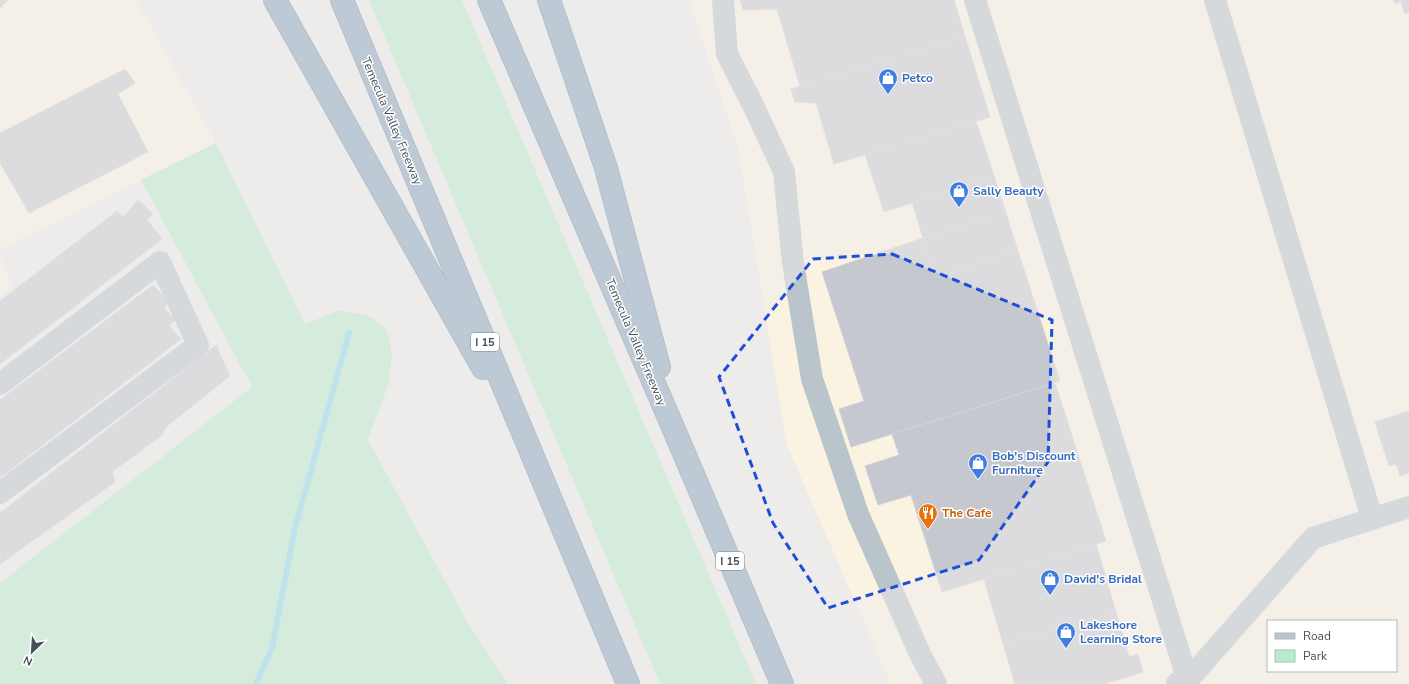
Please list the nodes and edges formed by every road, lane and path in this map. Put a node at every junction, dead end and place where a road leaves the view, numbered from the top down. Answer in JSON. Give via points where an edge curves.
{"nodes":[{"id":1,"x":275,"y":0,"type":"edge"},
{"id":2,"x":342,"y":0,"type":"edge"},
{"id":3,"x":489,"y":0,"type":"edge"},
{"id":4,"x":549,"y":0,"type":"edge"},
{"id":5,"x":723,"y":0,"type":"edge"},
{"id":6,"x":975,"y":0,"type":"edge"},
{"id":7,"x":1215,"y":0,"type":"edge"},
{"id":8,"x":0,"y":384,"type":"edge"},
{"id":9,"x":678,"y":439,"type":"junction"},
{"id":10,"x":533,"y":456,"type":"junction"},
{"id":11,"x":0,"y":493,"type":"edge"},
{"id":12,"x":1409,"y":507,"type":"edge"},
{"id":13,"x":1372,"y":518,"type":"junction"},
{"id":14,"x":1184,"y":683,"type":"edge"},
{"id":15,"x":628,"y":684,"type":"edge"},
{"id":16,"x":782,"y":684,"type":"edge"},
{"id":17,"x":936,"y":684,"type":"edge"}],
"edges":[{"from":1,"to":10,"type":"highway"},
{"from":2,"to":10,"type":"highway","name":"Temecula Valley Freeway","number":"I 15"},
{"from":3,"to":9,"type":"highway","name":"Temecula Valley Freeway","number":"I 15"},
{"from":4,"to":9,"type":"highway","via":[[606,168]]},
{"from":5,"to":17,"type":"lane","via":[[727,54],[784,172],[793,263],[812,379],[858,514]]},
{"from":6,"to":14,"type":"lane"},
{"from":7,"to":13,"type":"lane"},
{"from":8,"to":11,"type":"lane","via":[[160,262],[198,345]]},
{"from":9,"to":16,"type":"highway","name":"Temecula Valley Freeway","number":"I 15"},
{"from":10,"to":15,"type":"highway","name":"Temecula Valley Freeway","number":"I 15"},
{"from":12,"to":13,"type":"lane"},
{"from":13,"to":14,"type":"lane","via":[[1313,538]]}]}
